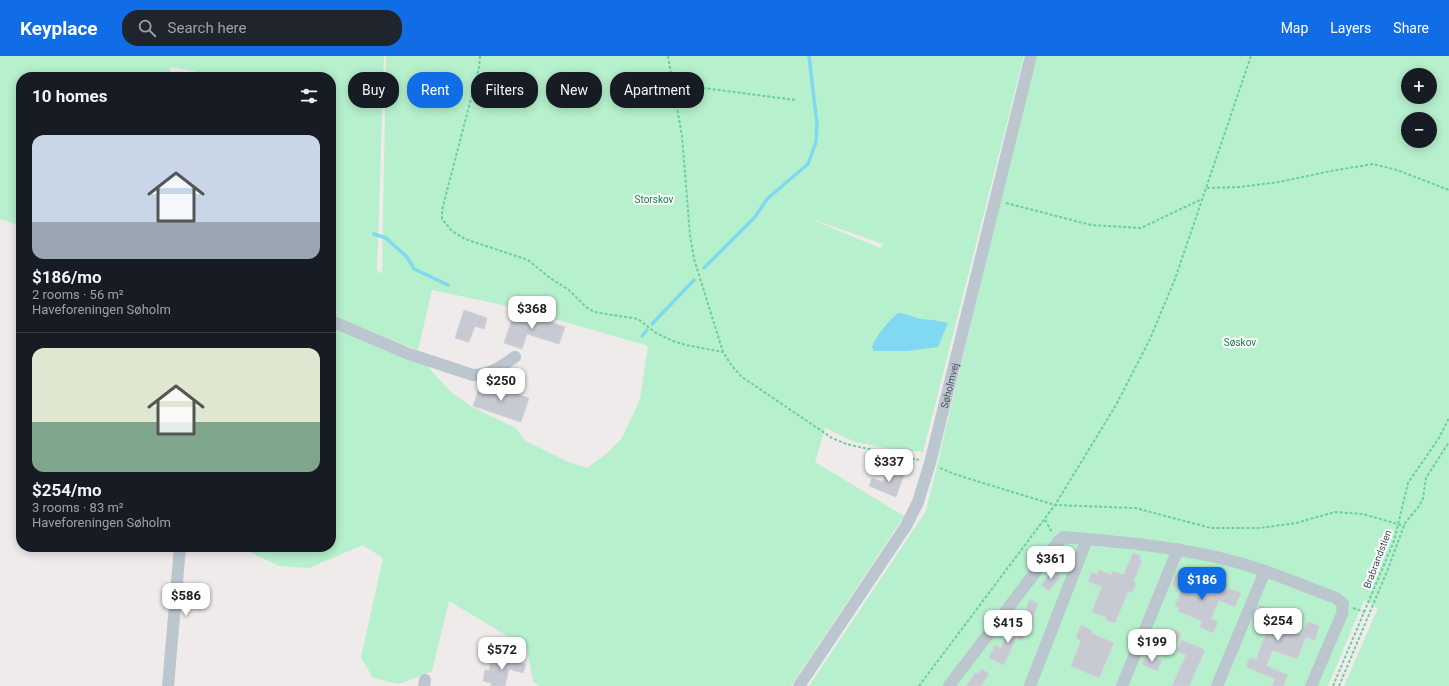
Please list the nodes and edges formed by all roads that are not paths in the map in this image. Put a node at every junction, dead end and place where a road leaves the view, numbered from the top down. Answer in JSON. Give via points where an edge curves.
{"nodes":[{"id":1,"x":1032,"y":56,"type":"edge"},
{"id":2,"x":336,"y":323,"type":"edge"},
{"id":3,"x":516,"y":357,"type":"dead end"},
{"id":4,"x":1087,"y":539,"type":"junction"},
{"id":5,"x":1178,"y":549,"type":"junction"},
{"id":6,"x":180,"y":552,"type":"edge"},
{"id":7,"x":1265,"y":571,"type":"junction"},
{"id":8,"x":168,"y":686,"type":"edge"},
{"id":9,"x":799,"y":686,"type":"edge"},
{"id":10,"x":949,"y":686,"type":"edge"},
{"id":11,"x":1030,"y":686,"type":"edge"},
{"id":12,"x":1122,"y":686,"type":"edge"},
{"id":13,"x":1217,"y":686,"type":"edge"},
{"id":14,"x":1311,"y":686,"type":"edge"}],
"edges":[{"from":1,"to":9,"type":"street","name":"Søholmvej","via":[[918,502],[906,526]]},
{"from":2,"to":3,"type":"street","via":[[409,354],[473,375],[493,372]]},
{"from":4,"to":5,"type":"street"},
{"from":4,"to":10,"type":"street","via":[[1064,537],[1059,541]]},
{"from":4,"to":11,"type":"street"},
{"from":5,"to":7,"type":"street"},
{"from":5,"to":12,"type":"street"},
{"from":6,"to":8,"type":"street"},
{"from":7,"to":13,"type":"street"},
{"from":7,"to":14,"type":"street","via":[[1336,598],[1343,604],[1342,614]]}]}
